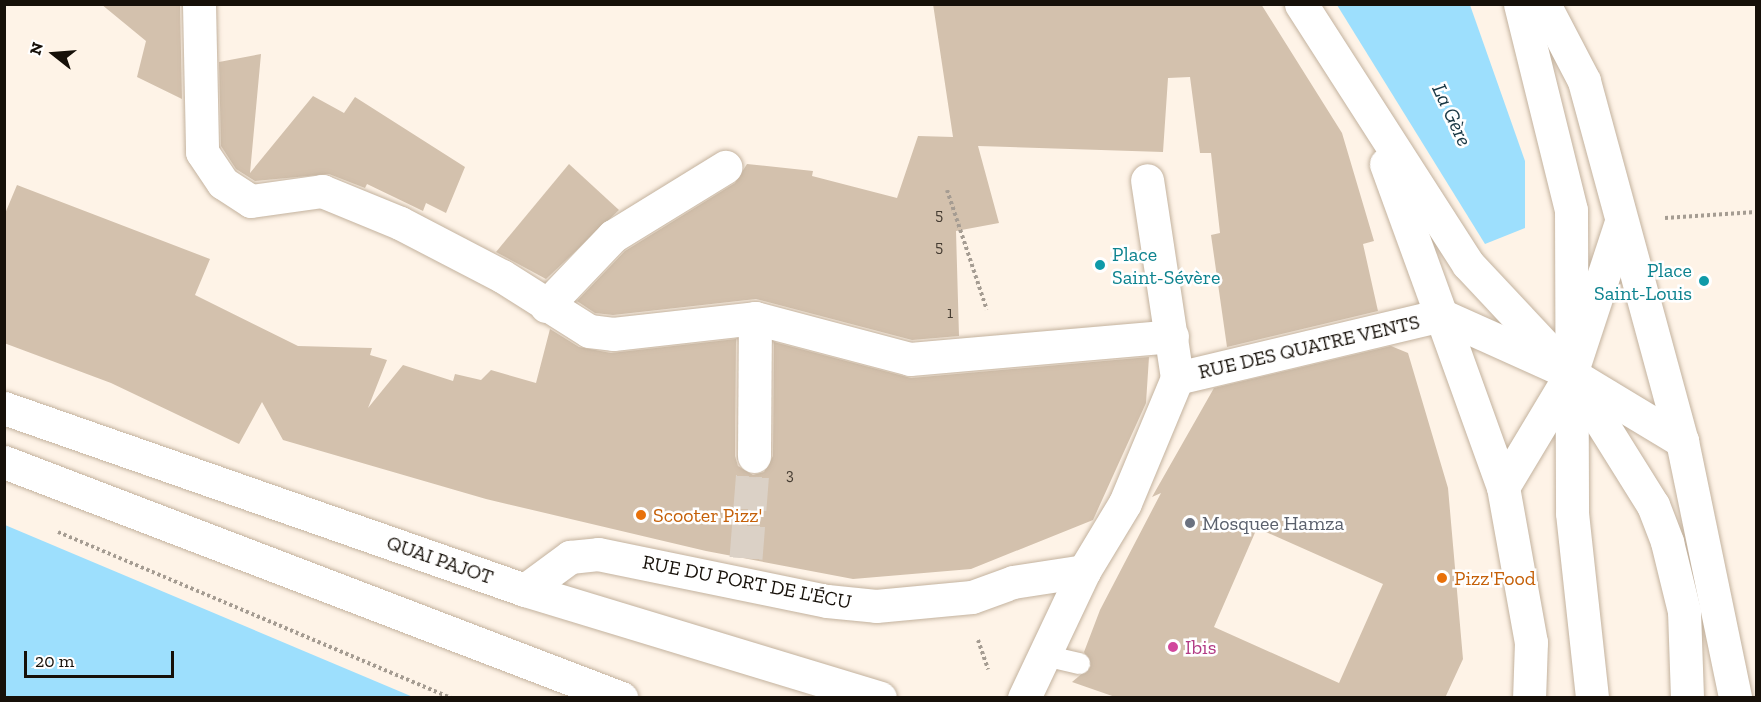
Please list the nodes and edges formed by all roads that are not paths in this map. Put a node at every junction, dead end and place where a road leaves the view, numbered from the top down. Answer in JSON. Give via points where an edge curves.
{"nodes":[{"id":1,"x":199,"y":4,"type":"edge"},
{"id":2,"x":1301,"y":4,"type":"edge"},
{"id":3,"x":1520,"y":4,"type":"edge"},
{"id":4,"x":1544,"y":4,"type":"edge"},
{"id":5,"x":1368,"y":114,"type":"junction"},
{"id":6,"x":725,"y":167,"type":"dead end"},
{"id":7,"x":1147,"y":180,"type":"dead end"},
{"id":8,"x":1620,"y":225,"type":"junction"},
{"id":9,"x":546,"y":306,"type":"junction"},
{"id":10,"x":1441,"y":315,"type":"junction"},
{"id":11,"x":755,"y":318,"type":"junction"},
{"id":12,"x":1172,"y":336,"type":"junction"},
{"id":13,"x":1571,"y":374,"type":"junction"},
{"id":14,"x":1177,"y":378,"type":"junction"},
{"id":15,"x":4,"y":408,"type":"edge"},
{"id":16,"x":1682,"y":441,"type":"junction"},
{"id":17,"x":753,"y":456,"type":"tunnel mouth"},
{"id":18,"x":4,"y":462,"type":"edge"},
{"id":19,"x":1503,"y":487,"type":"junction"},
{"id":20,"x":1084,"y":571,"type":"junction"},
{"id":21,"x":525,"y":590,"type":"junction"},
{"id":22,"x":1044,"y":655,"type":"junction"},
{"id":23,"x":1079,"y":663,"type":"dead end"},
{"id":24,"x":621,"y":698,"type":"edge"},
{"id":25,"x":880,"y":698,"type":"edge"},
{"id":26,"x":1024,"y":698,"type":"edge"},
{"id":27,"x":1529,"y":698,"type":"edge"},
{"id":28,"x":1592,"y":698,"type":"edge"},
{"id":29,"x":1687,"y":698,"type":"edge"},
{"id":30,"x":1736,"y":698,"type":"edge"}],
"edges":[{"from":1,"to":9,"type":"main road","via":[[202,152],[223,183],[251,201],[322,191],[400,223]]},
{"from":2,"to":5,"type":"main road"},
{"from":3,"to":13,"type":"main road","via":[[1571,210]]},
{"from":4,"to":8,"type":"main road","via":[[1584,81]]},
{"from":5,"to":10,"type":"main road"},
{"from":5,"to":13,"type":"main road","via":[[1468,264]]},
{"from":6,"to":9,"type":"main road","via":[[613,236]]},
{"from":7,"to":12,"type":"main road"},
{"from":8,"to":13,"type":"main road"},
{"from":8,"to":16,"type":"main road"},
{"from":9,"to":11,"type":"main road","via":[[589,331],[613,334]]},
{"from":10,"to":13,"type":"main road"},
{"from":10,"to":14,"type":"main road","name":"RUE DES QUATRE VENTS"},
{"from":10,"to":19,"type":"main road"},
{"from":11,"to":12,"type":"main road","via":[[910,359]]},
{"from":11,"to":17,"type":"main road"},
{"from":12,"to":14,"type":"main road"},
{"from":13,"to":16,"type":"main road"},
{"from":13,"to":19,"type":"main road"},
{"from":13,"to":28,"type":"main road","via":[[1572,513]]},
{"from":13,"to":29,"type":"main road","via":[[1653,505],[1664,533],[1684,611]]},
{"from":14,"to":20,"type":"main road","via":[[1125,503]]},
{"from":15,"to":21,"type":"main road","name":"QUAI PAJOT"},
{"from":16,"to":30,"type":"main road"},
{"from":18,"to":24,"type":"main road"},
{"from":19,"to":27,"type":"main road","via":[[1531,642]]},
{"from":20,"to":21,"type":"main road","name":"RUE DU PORT DE L'ÉCU","via":[[1013,582],[972,597],[876,606],[745,571],[598,554],[570,557]]},
{"from":20,"to":22,"type":"main road"},
{"from":21,"to":25,"type":"main road","name":"QUAI PAJOT"},
{"from":22,"to":23,"type":"lane"},
{"from":22,"to":26,"type":"main road"}]}
